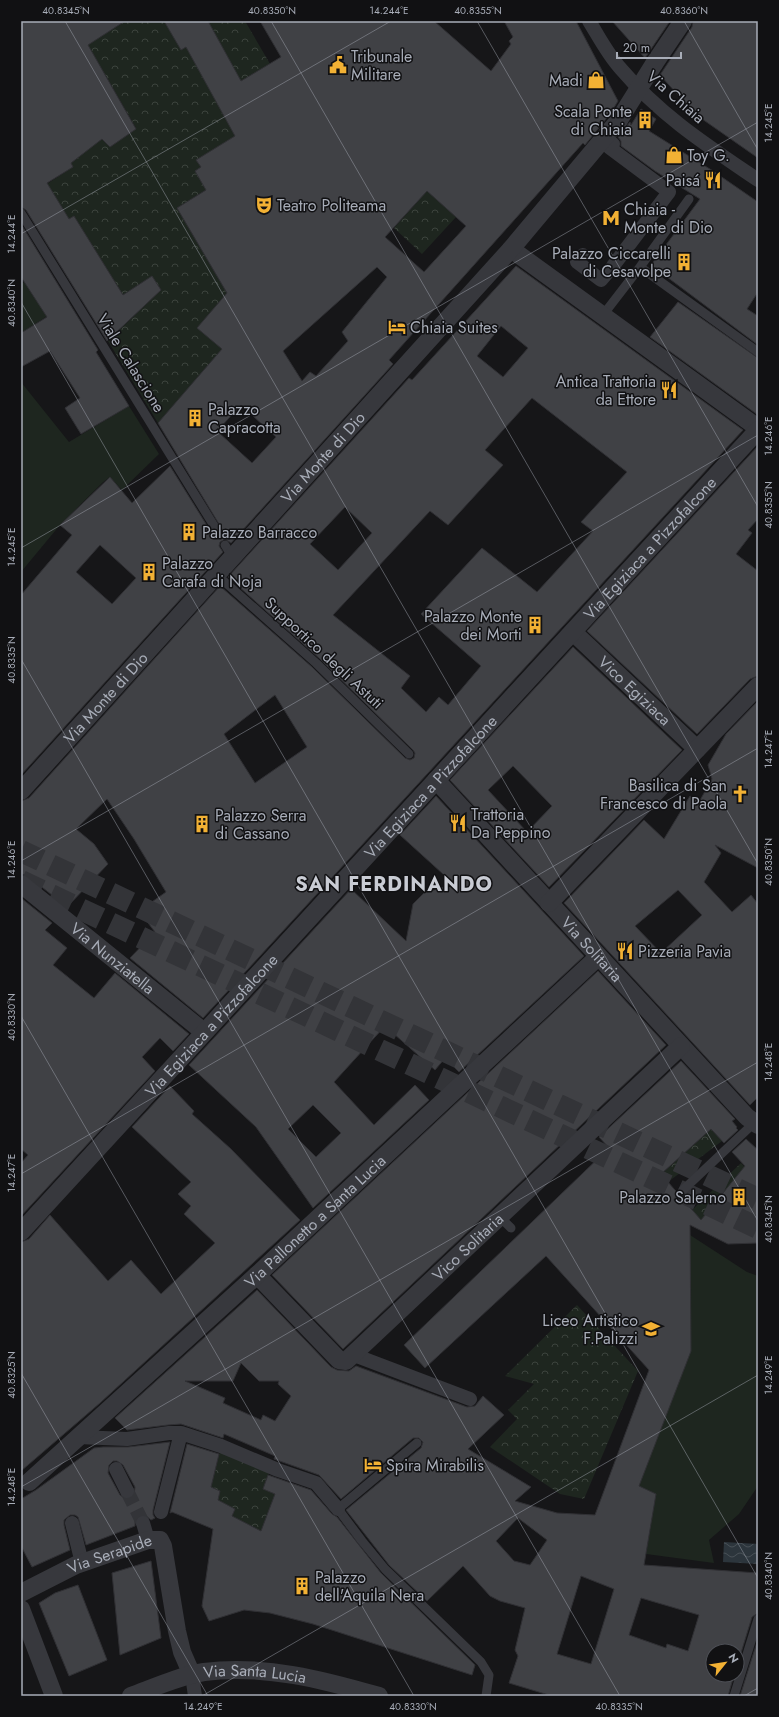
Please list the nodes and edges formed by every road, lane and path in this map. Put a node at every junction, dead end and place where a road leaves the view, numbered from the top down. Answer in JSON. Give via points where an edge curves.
{"nodes":[{"id":1,"x":589,"y":21,"type":"edge"},
{"id":2,"x":683,"y":21,"type":"edge"},
{"id":3,"x":613,"y":144,"type":"dead end"},
{"id":4,"x":758,"y":180,"type":"edge"},
{"id":5,"x":689,"y":199,"type":"dead end"},
{"id":6,"x":21,"y":213,"type":"edge"},
{"id":7,"x":511,"y":249,"type":"junction"},
{"id":8,"x":583,"y":255,"type":"dead end"},
{"id":9,"x":640,"y":266,"type":"junction"},
{"id":10,"x":603,"y":315,"type":"junction"},
{"id":11,"x":758,"y":352,"type":"edge"},
{"id":12,"x":758,"y":429,"type":"edge"},
{"id":13,"x":216,"y":529,"type":"dead end"},
{"id":14,"x":217,"y":575,"type":"junction"},
{"id":15,"x":573,"y":632,"type":"junction"},
{"id":16,"x":758,"y":686,"type":"edge"},
{"id":17,"x":697,"y":749,"type":"junction"},
{"id":18,"x":409,"y":754,"type":"dead end"},
{"id":19,"x":432,"y":777,"type":"junction"},
{"id":20,"x":21,"y":791,"type":"edge"},
{"id":21,"x":21,"y":884,"type":"edge"},
{"id":22,"x":548,"y":902,"type":"junction"},
{"id":23,"x":598,"y":956,"type":"junction"},
{"id":24,"x":204,"y":1032,"type":"junction"},
{"id":25,"x":681,"y":1046,"type":"junction"},
{"id":26,"x":753,"y":1122,"type":"edge"},
{"id":27,"x":683,"y":1190,"type":"dead end"},
{"id":28,"x":21,"y":1232,"type":"edge"},
{"id":29,"x":257,"y":1275,"type":"junction"},
{"id":30,"x":354,"y":1355,"type":"junction"},
{"id":31,"x":470,"y":1399,"type":"dead end"},
{"id":32,"x":182,"y":1433,"type":"junction"},
{"id":33,"x":78,"y":1437,"type":"junction"},
{"id":34,"x":417,"y":1443,"type":"dead end"},
{"id":35,"x":116,"y":1469,"type":"dead end"},
{"id":36,"x":29,"y":1482,"type":"dead end"},
{"id":37,"x":127,"y":1491,"type":"tunnel mouth"},
{"id":38,"x":338,"y":1509,"type":"junction"},
{"id":39,"x":161,"y":1512,"type":"dead end"},
{"id":40,"x":72,"y":1523,"type":"dead end"},
{"id":41,"x":82,"y":1563,"type":"junction"},
{"id":42,"x":21,"y":1593,"type":"edge"},
{"id":43,"x":21,"y":1609,"type":"edge"},
{"id":44,"x":758,"y":1618,"type":"edge"},
{"id":45,"x":192,"y":1675,"type":"junction"},
{"id":46,"x":54,"y":1696,"type":"edge"},
{"id":47,"x":132,"y":1696,"type":"edge"},
{"id":48,"x":195,"y":1696,"type":"edge"},
{"id":49,"x":380,"y":1696,"type":"edge"},
{"id":50,"x":486,"y":1696,"type":"edge"},
{"id":51,"x":734,"y":1696,"type":"edge"}],
"edges":[{"from":1,"to":4,"type":"street","name":"Via Chiaia","via":[[620,68],[658,107],[714,151]]},
{"from":2,"to":7,"type":"street","name":"Via Monte di Dio","bridge":true,"via":[[619,120]]},
{"from":3,"to":8,"type":"street","via":[[610,148],[626,165],[669,192],[601,280],[578,262]]},
{"from":5,"to":9,"type":"lane"},
{"from":6,"to":13,"type":"lane","name":"Viale Calascione"},
{"from":7,"to":10,"type":"street"},
{"from":7,"to":14,"type":"street","name":"Via Monte di Dio","via":[[229,551]]},
{"from":9,"to":10,"type":"lane"},
{"from":9,"to":11,"type":"lane"},
{"from":10,"to":12,"type":"street"},
{"from":12,"to":15,"type":"street","name":"Via Egiziaca a Pizzofalcone"},
{"from":14,"to":18,"type":"lane","name":"Supportico degli Astuti","via":[[316,663]]},
{"from":14,"to":20,"type":"street","name":"Via Monte di Dio"},
{"from":15,"to":17,"type":"street","name":"Vico Egiziaca"},
{"from":15,"to":19,"type":"street","name":"Via Egiziaca a Pizzofalcone"},
{"from":16,"to":17,"type":"street"},
{"from":17,"to":22,"type":"street"},
{"from":19,"to":22,"type":"street","name":"Via Solitaria"},
{"from":19,"to":24,"type":"street","name":"Via Egiziaca a Pizzofalcone"},
{"from":21,"to":24,"type":"street","name":"Via Nunziatella"},
{"from":22,"to":23,"type":"street","name":"Via Solitaria"},
{"from":23,"to":25,"type":"street","name":"Via Solitaria"},
{"from":23,"to":29,"type":"street","name":"Via Pallonetto a Santa Lucia"},
{"from":24,"to":28,"type":"street","name":"Via Egiziaca a Pizzofalcone"},
{"from":25,"to":26,"type":"street","name":"Via Solitaria"},
{"from":25,"to":30,"type":"street","name":"Vico Solitaria","via":[[505,1222]]},
{"from":26,"to":27,"type":"lane"},
{"from":29,"to":30,"type":"street","via":[[340,1360],[346,1361]]},
{"from":29,"to":33,"type":"street","name":"Via Pallonetto a Santa Lucia"},
{"from":30,"to":31,"type":"street"},
{"from":32,"to":33,"type":"street","via":[[127,1439]]},
{"from":32,"to":38,"type":"street","via":[[316,1483]]},
{"from":32,"to":39,"type":"street"},
{"from":33,"to":36,"type":"street","name":"Via Pallonetto a Santa Lucia"},
{"from":34,"to":38,"type":"lane"},
{"from":35,"to":37,"type":"street"},
{"from":38,"to":50,"type":"lane","via":[[385,1569],[481,1662],[489,1675]]},
{"from":40,"to":41,"type":"street"},
{"from":41,"to":42,"type":"street","name":"Via Serapide"},
{"from":41,"to":45,"type":"street","name":"Via Serapide","via":[[146,1532],[162,1542],[177,1631],[182,1652]]},
{"from":43,"to":46,"type":"street"},
{"from":44,"to":51,"type":"lane"},
{"from":45,"to":47,"type":"street","name":"Via Santa Lucia"},
{"from":45,"to":48,"type":"street"},
{"from":45,"to":49,"type":"street","name":"Via Santa Lucia","via":[[224,1671],[271,1673],[336,1684]]}]}
